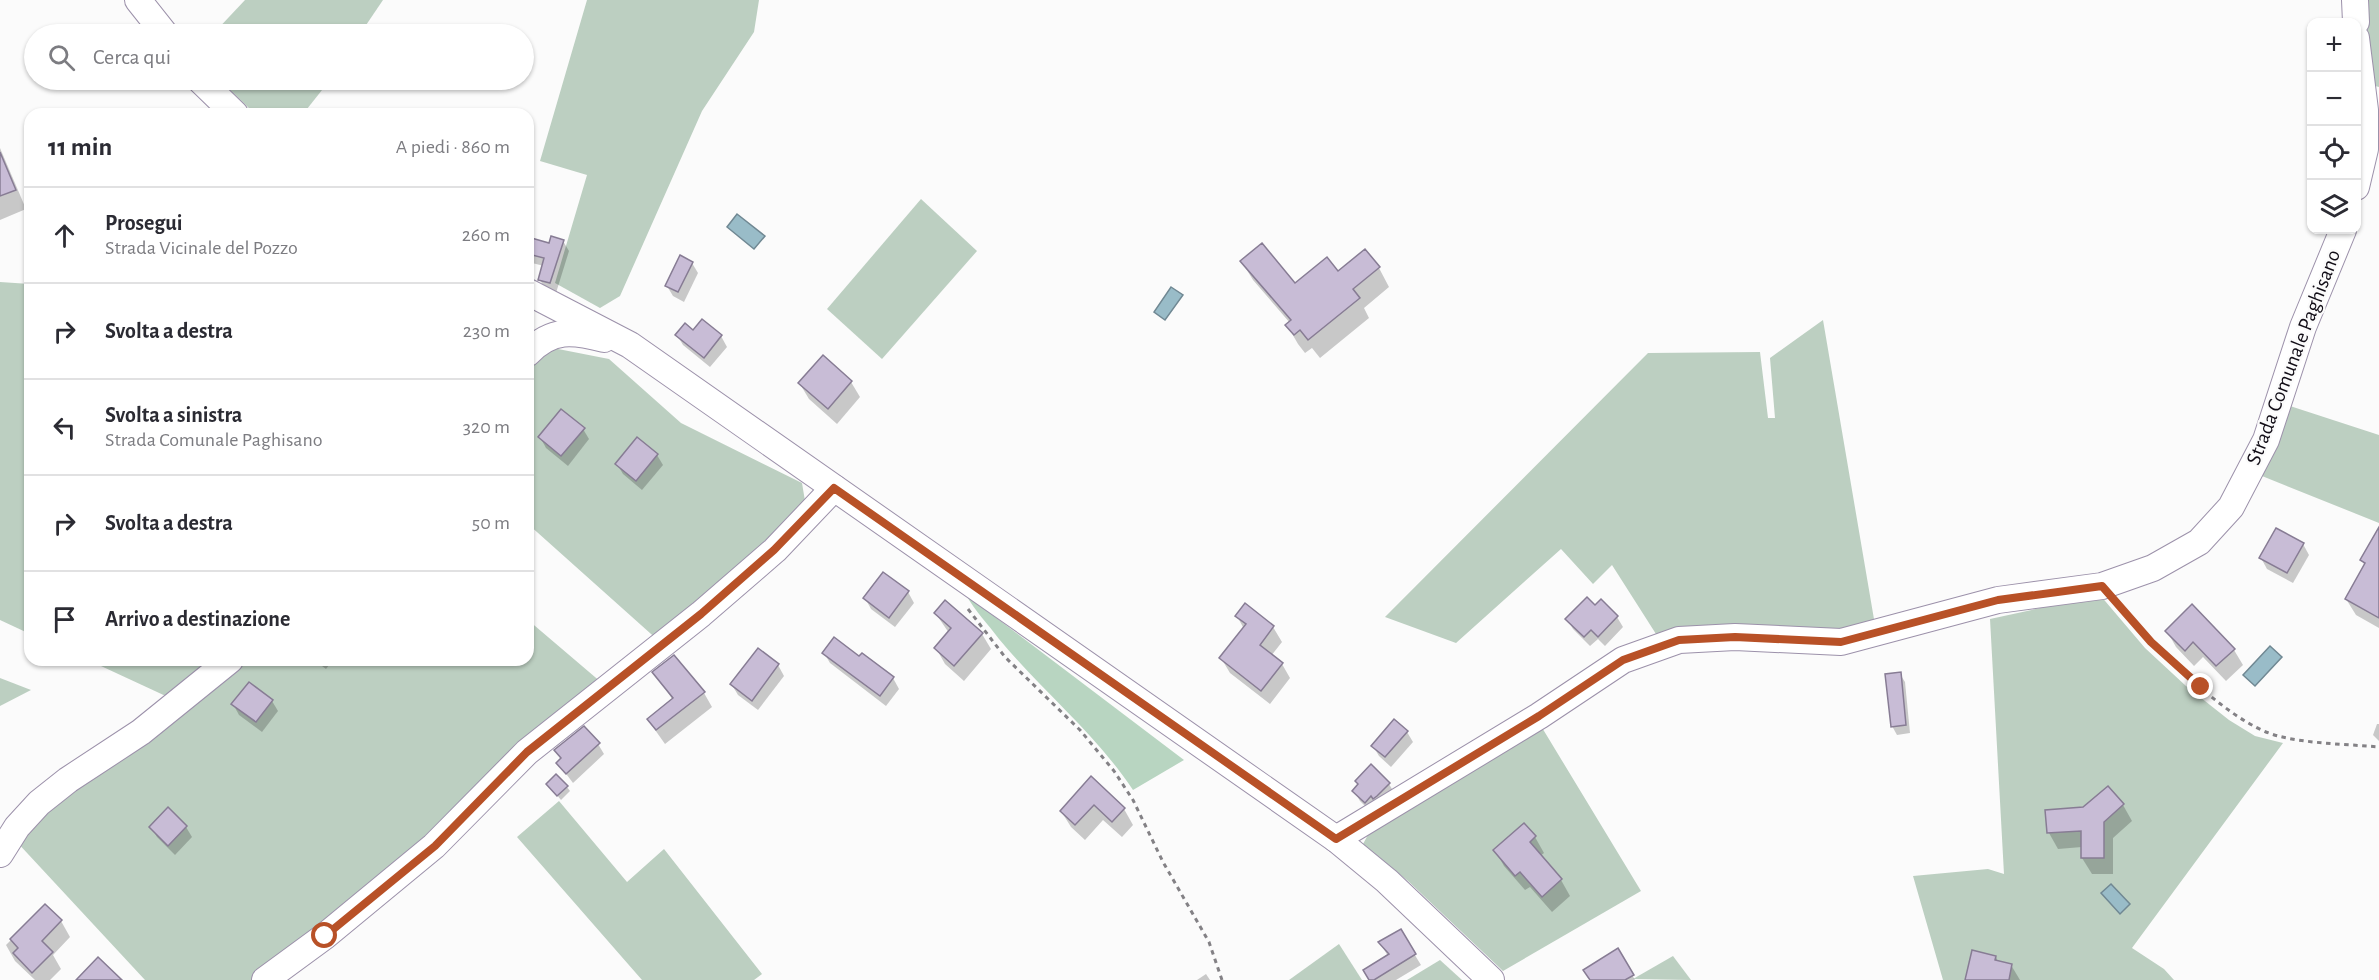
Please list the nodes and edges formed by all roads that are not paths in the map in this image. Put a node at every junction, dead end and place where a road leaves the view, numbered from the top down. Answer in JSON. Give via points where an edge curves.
{"nodes":[{"id":1,"x":138,"y":0,"type":"edge"},
{"id":2,"x":2355,"y":0,"type":"edge"},
{"id":3,"x":2356,"y":18,"type":"edge"},
{"id":4,"x":157,"y":24,"type":"edge"},
{"id":5,"x":2360,"y":72,"type":"edge"},
{"id":6,"x":210,"y":90,"type":"edge"},
{"id":7,"x":229,"y":108,"type":"edge"},
{"id":8,"x":2358,"y":180,"type":"edge"},
{"id":9,"x":2341,"y":234,"type":"edge"},
{"id":10,"x":534,"y":295,"type":"edge"},
{"id":11,"x":630,"y":345,"type":"junction"},
{"id":12,"x":534,"y":348,"type":"edge"},
{"id":13,"x":834,"y":488,"type":"junction"},
{"id":14,"x":223,"y":666,"type":"edge"},
{"id":15,"x":1336,"y":839,"type":"junction"},
{"id":16,"x":0,"y":854,"type":"edge"},
{"id":17,"x":265,"y":980,"type":"edge"},
{"id":18,"x":1491,"y":980,"type":"edge"}],
"edges":[{"from":1,"to":4,"type":"street"},
{"from":2,"to":3,"type":"street"},
{"from":5,"to":8,"type":"street","via":[[2365,149]]},
{"from":6,"to":7,"type":"street"},
{"from":9,"to":15,"type":"street","name":"Strada Comunale Paghisano","via":[[2303,327],[2266,440],[2231,507],[2199,542],[2153,568],[2102,586],[1998,600],[1841,642],[1735,637],[1679,640],[1623,660],[1539,716]]},
{"from":10,"to":11,"type":"street"},
{"from":11,"to":12,"type":"street","via":[[576,332],[550,335]]},
{"from":11,"to":13,"type":"street"},
{"from":13,"to":15,"type":"street"},
{"from":13,"to":17,"type":"street","via":[[774,550],[701,614],[527,752],[435,846]]},
{"from":14,"to":16,"type":"street","via":[[141,732],[39,803]]},
{"from":15,"to":18,"type":"street","via":[[1387,881]]}]}
